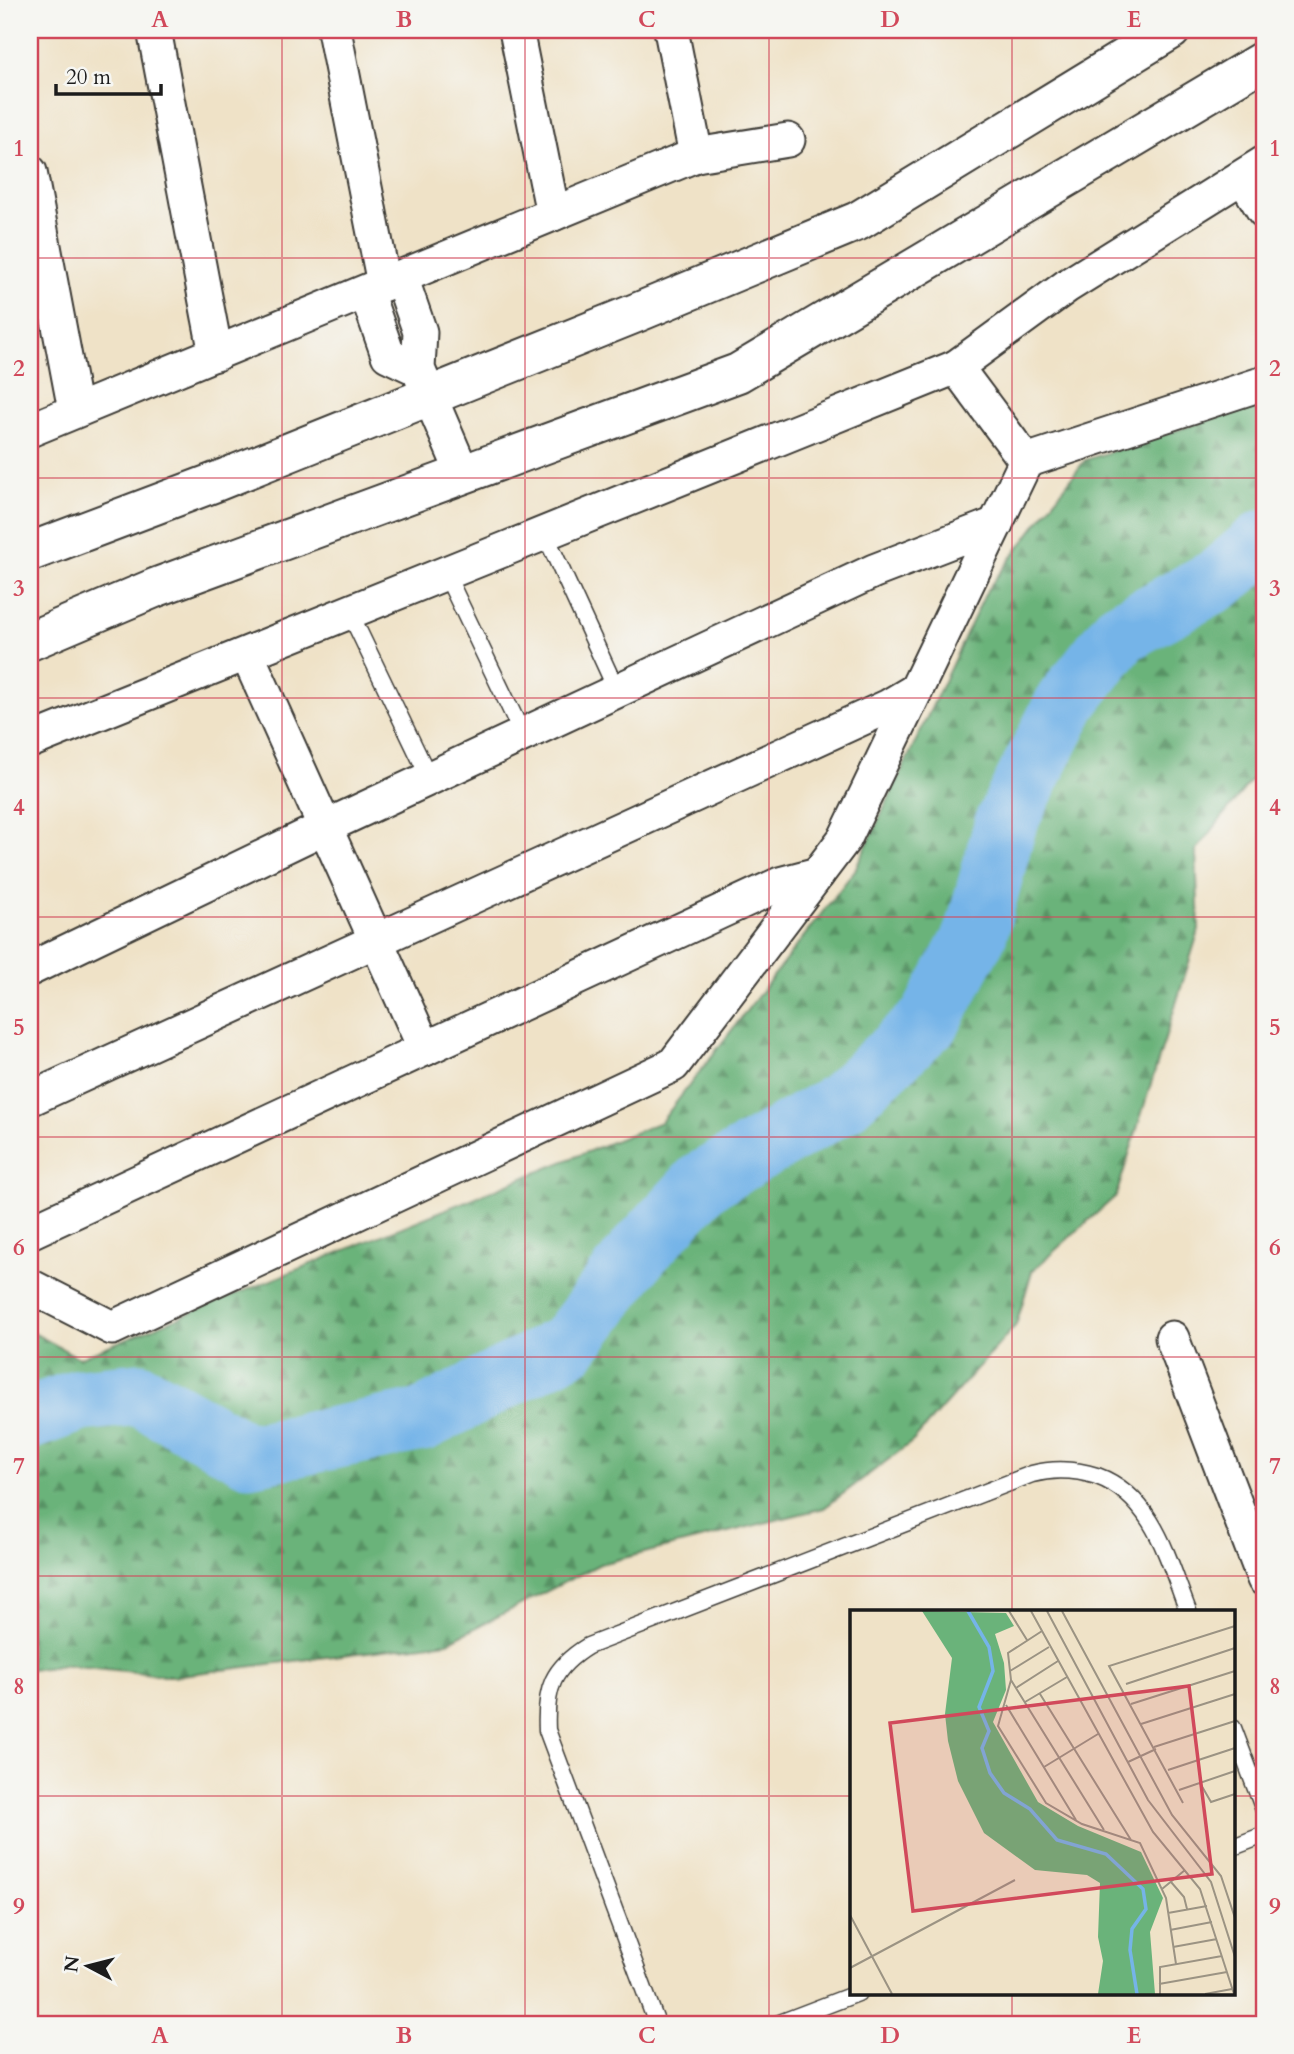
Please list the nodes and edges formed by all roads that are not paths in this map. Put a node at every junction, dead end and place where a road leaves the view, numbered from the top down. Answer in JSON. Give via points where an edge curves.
{"nodes":[{"id":1,"x":154,"y":30,"type":"edge"},
{"id":2,"x":334,"y":30,"type":"edge"},
{"id":3,"x":516,"y":30,"type":"edge"},
{"id":4,"x":671,"y":30,"type":"edge"},
{"id":5,"x":1171,"y":30,"type":"edge"},
{"id":6,"x":1264,"y":60,"type":"edge"},
{"id":7,"x":788,"y":140,"type":"dead end"},
{"id":8,"x":696,"y":155,"type":"junction"},
{"id":9,"x":1253,"y":170,"type":"edge"},
{"id":10,"x":30,"y":172,"type":"edge"},
{"id":11,"x":1264,"y":211,"type":"edge"},
{"id":12,"x":553,"y":214,"type":"junction"},
{"id":13,"x":383,"y":284,"type":"junction"},
{"id":14,"x":216,"y":354,"type":"junction"},
{"id":15,"x":956,"y":367,"type":"junction"},
{"id":16,"x":423,"y":383,"type":"junction"},
{"id":17,"x":1264,"y":383,"type":"edge"},
{"id":18,"x":74,"y":405,"type":"dead end"},
{"id":19,"x":30,"y":430,"type":"edge"},
{"id":20,"x":1026,"y":461,"type":"junction"},
{"id":21,"x":463,"y":474,"type":"junction"},
{"id":22,"x":996,"y":524,"type":"junction"},
{"id":23,"x":545,"y":534,"type":"junction"},
{"id":24,"x":30,"y":552,"type":"edge"},
{"id":25,"x":446,"y":574,"type":"junction"},
{"id":26,"x":350,"y":613,"type":"junction"},
{"id":27,"x":30,"y":640,"type":"edge"},
{"id":28,"x":247,"y":654,"type":"junction"},
{"id":29,"x":916,"y":690,"type":"junction"},
{"id":30,"x":617,"y":691,"type":"junction"},
{"id":31,"x":520,"y":729,"type":"dead end"},
{"id":32,"x":30,"y":741,"type":"edge"},
{"id":33,"x":426,"y":771,"type":"dead end"},
{"id":34,"x":324,"y":827,"type":"junction"},
{"id":35,"x":818,"y":874,"type":"junction"},
{"id":36,"x":376,"y":941,"type":"junction"},
{"id":37,"x":30,"y":969,"type":"edge"},
{"id":38,"x":425,"y":1049,"type":"junction"},
{"id":39,"x":30,"y":1099,"type":"edge"},
{"id":40,"x":30,"y":1232,"type":"edge"},
{"id":41,"x":30,"y":1286,"type":"edge"},
{"id":42,"x":1172,"y":1338,"type":"dead end"},
{"id":43,"x":1264,"y":1578,"type":"edge"},
{"id":44,"x":1188,"y":1610,"type":"edge"},
{"id":45,"x":1234,"y":1731,"type":"edge"},
{"id":46,"x":1264,"y":1810,"type":"edge"},
{"id":47,"x":1264,"y":1835,"type":"edge"},
{"id":48,"x":1234,"y":1847,"type":"edge"},
{"id":49,"x":855,"y":1994,"type":"edge"},
{"id":50,"x":657,"y":2024,"type":"edge"},
{"id":51,"x":777,"y":2024,"type":"edge"}],
"edges":[{"from":1,"to":14,"type":"street"},
{"from":2,"to":13,"type":"street"},
{"from":3,"to":12,"type":"street"},
{"from":4,"to":8,"type":"street"},
{"from":5,"to":16,"type":"street","via":[[858,221]]},
{"from":6,"to":21,"type":"street","via":[[738,373]]},
{"from":7,"to":8,"type":"street"},
{"from":8,"to":12,"type":"street"},
{"from":9,"to":11,"type":"street"},
{"from":9,"to":15,"type":"street","via":[[1067,286]]},
{"from":10,"to":18,"type":"street"},
{"from":12,"to":13,"type":"street"},
{"from":13,"to":14,"type":"street"},
{"from":13,"to":16,"type":"street","via":[[388,355]]},
{"from":14,"to":19,"type":"street"},
{"from":15,"to":20,"type":"street"},
{"from":15,"to":23,"type":"street"},
{"from":16,"to":21,"type":"street"},
{"from":16,"to":24,"type":"street","via":[[213,482]]},
{"from":17,"to":20,"type":"street"},
{"from":20,"to":22,"type":"street"},
{"from":21,"to":27,"type":"street","via":[[157,587]]},
{"from":22,"to":29,"type":"street"},
{"from":22,"to":30,"type":"street","via":[[874,570]]},
{"from":23,"to":25,"type":"street"},
{"from":23,"to":30,"type":"lane"},
{"from":25,"to":26,"type":"street"},
{"from":25,"to":31,"type":"lane"},
{"from":26,"to":28,"type":"street"},
{"from":26,"to":33,"type":"lane"},
{"from":28,"to":32,"type":"street"},
{"from":28,"to":34,"type":"street"},
{"from":29,"to":35,"type":"street","via":[[845,838]]},
{"from":29,"to":36,"type":"street","via":[[877,712]]},
{"from":30,"to":34,"type":"street"},
{"from":34,"to":36,"type":"street"},
{"from":34,"to":37,"type":"street"},
{"from":35,"to":38,"type":"street","via":[[780,884]]},
{"from":35,"to":41,"type":"street","via":[[673,1065],[112,1328]]},
{"from":36,"to":38,"type":"street"},
{"from":36,"to":39,"type":"street"},
{"from":38,"to":40,"type":"street"},
{"from":42,"to":43,"type":"street"},
{"from":44,"to":50,"type":"lane","via":[[1159,1536],[1139,1504],[1102,1478],[1060,1470],[1032,1474],[577,1653],[551,1683],[548,1730]]},
{"from":45,"to":46,"type":"lane"},
{"from":47,"to":48,"type":"lane"},
{"from":49,"to":51,"type":"lane"}]}
